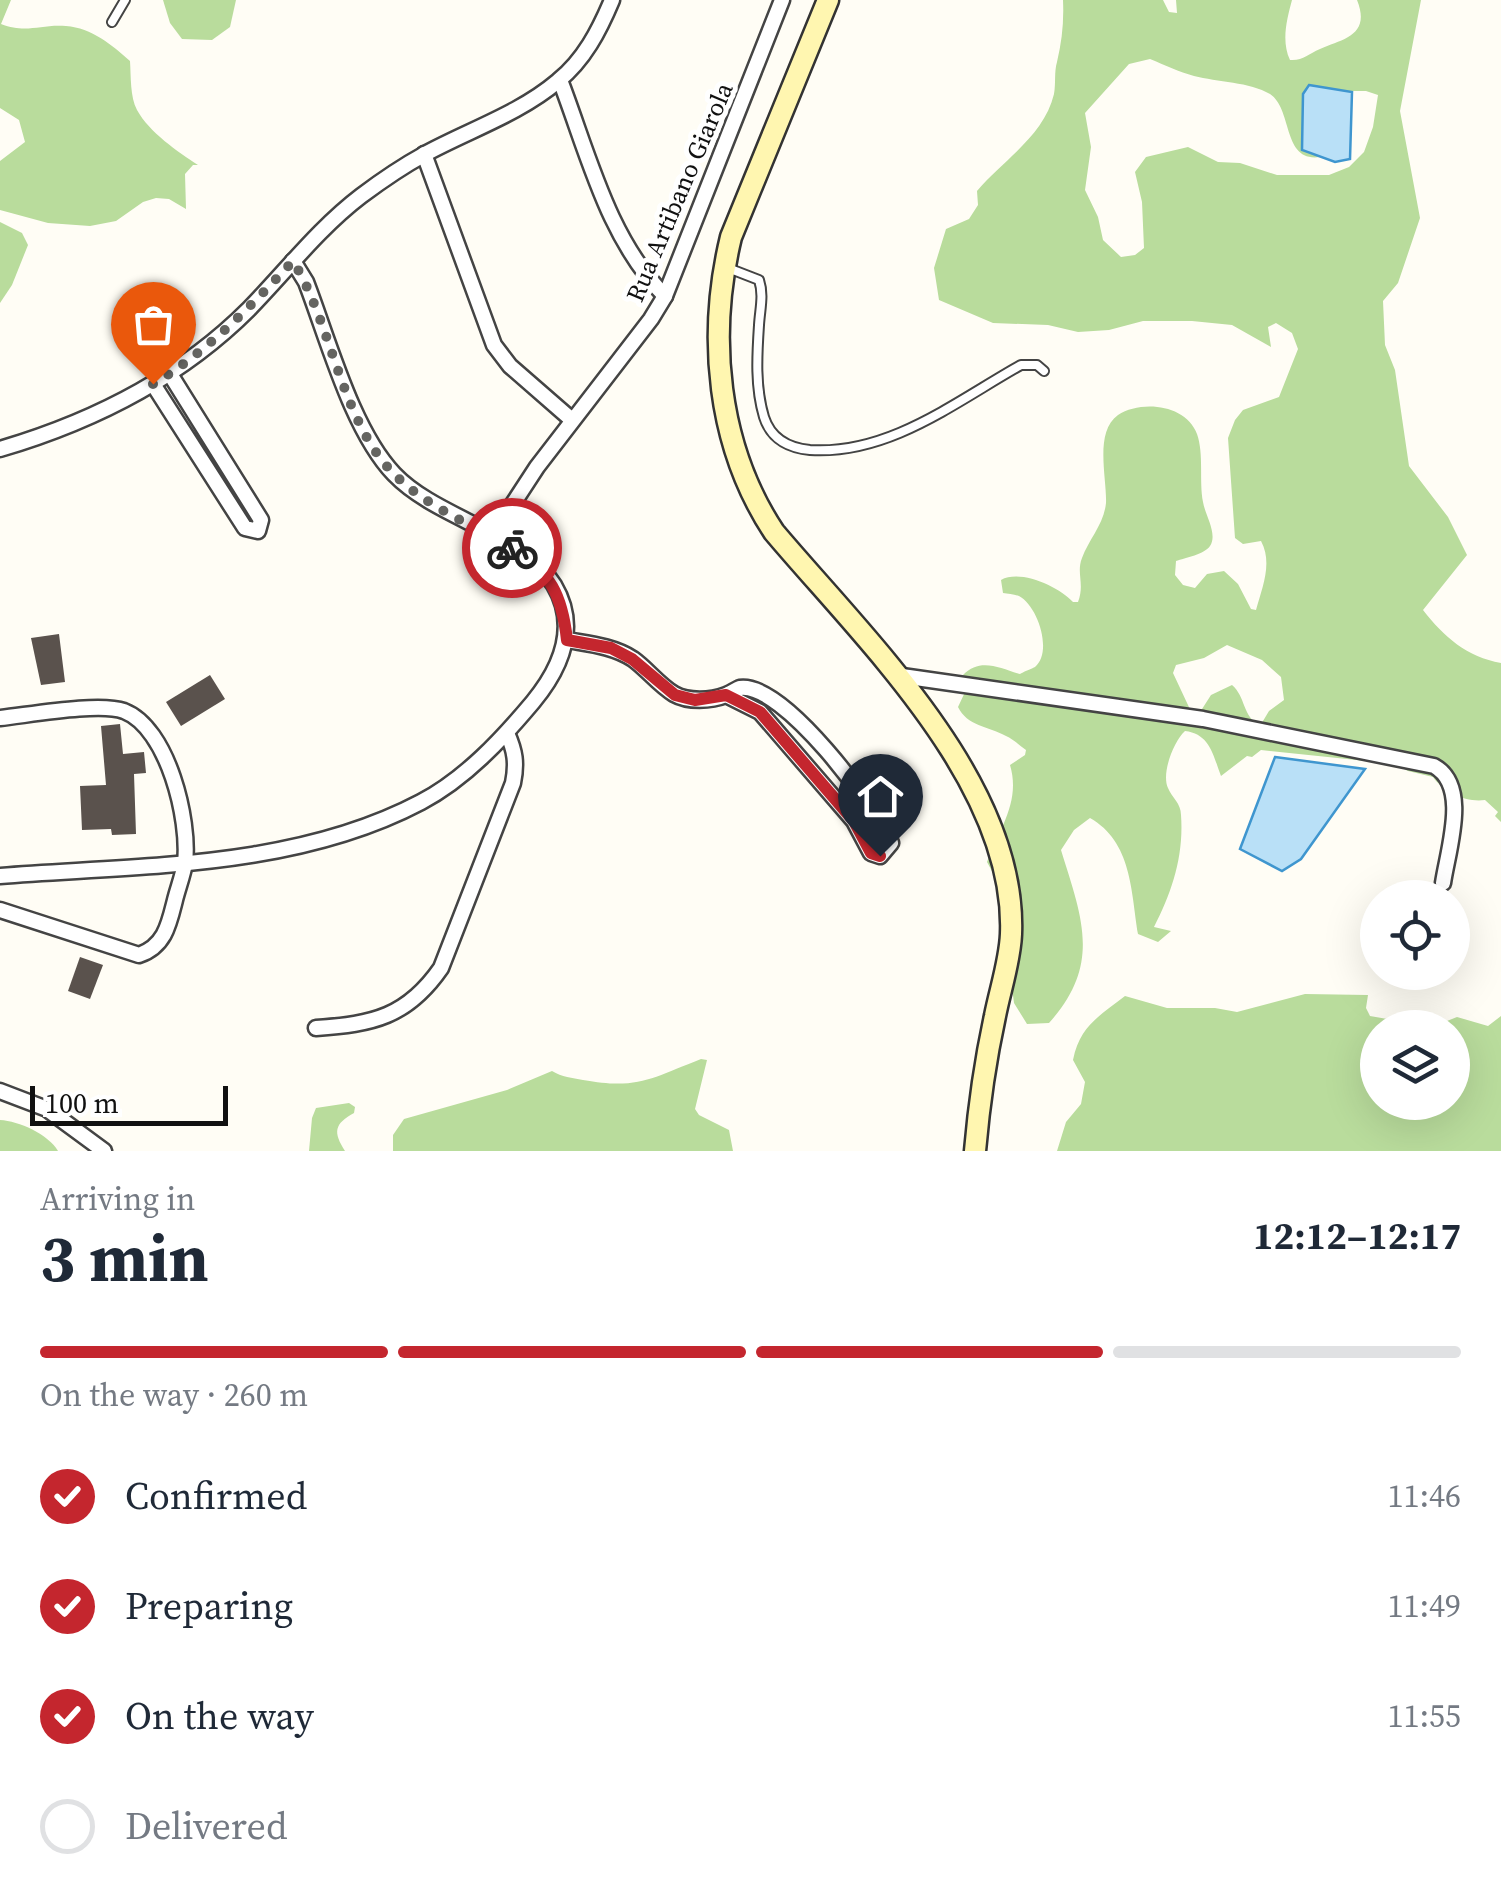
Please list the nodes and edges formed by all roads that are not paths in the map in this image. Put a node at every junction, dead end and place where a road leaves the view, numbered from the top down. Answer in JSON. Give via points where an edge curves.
{"nodes":[{"id":1,"x":126,"y":0,"type":"edge"},
{"id":2,"x":612,"y":0,"type":"edge"},
{"id":3,"x":782,"y":0,"type":"edge"},
{"id":4,"x":828,"y":0,"type":"edge"},
{"id":5,"x":112,"y":22,"type":"dead end"},
{"id":6,"x":560,"y":80,"type":"junction"},
{"id":7,"x":424,"y":154,"type":"junction"},
{"id":8,"x":293,"y":261,"type":"junction"},
{"id":9,"x":724,"y":267,"type":"junction"},
{"id":10,"x":665,"y":296,"type":"junction"},
{"id":11,"x":1044,"y":371,"type":"dead end"},
{"id":12,"x":170,"y":374,"type":"junction"},
{"id":13,"x":153,"y":384,"type":"junction"},
{"id":14,"x":572,"y":420,"type":"junction"},
{"id":15,"x":0,"y":450,"type":"edge"},
{"id":16,"x":492,"y":536,"type":"junction"},
{"id":17,"x":567,"y":640,"type":"junction"},
{"id":18,"x":895,"y":675,"type":"junction"},
{"id":19,"x":726,"y":695,"type":"junction"},
{"id":20,"x":773,"y":698,"type":"junction"},
{"id":21,"x":760,"y":712,"type":"junction"},
{"id":22,"x":0,"y":718,"type":"edge"},
{"id":23,"x":507,"y":733,"type":"junction"},
{"id":24,"x":186,"y":861,"type":"junction"},
{"id":25,"x":0,"y":876,"type":"edge"},
{"id":26,"x":1443,"y":880,"type":"edge"},
{"id":27,"x":0,"y":910,"type":"edge"},
{"id":28,"x":316,"y":1028,"type":"dead end"},
{"id":29,"x":0,"y":1091,"type":"edge"},
{"id":30,"x":104,"y":1151,"type":"edge"},
{"id":31,"x":976,"y":1151,"type":"edge"}],
"edges":[{"from":1,"to":5,"type":"lane"},
{"from":2,"to":6,"type":"street","via":[[586,52]]},
{"from":3,"to":10,"type":"street","name":"Rua Artibano Giarola"},
{"from":4,"to":9,"type":"street","via":[[745,197]]},
{"from":6,"to":7,"type":"street"},
{"from":6,"to":10,"type":"street","via":[[631,256]]},
{"from":7,"to":8,"type":"street","via":[[359,198]]},
{"from":7,"to":14,"type":"street","via":[[494,346]]},
{"from":8,"to":12,"type":"street","via":[[246,311]]},
{"from":8,"to":16,"type":"street","via":[[376,452],[423,498]]},
{"from":9,"to":11,"type":"lane","via":[[760,280],[759,393],[769,429],[794,448],[866,446],[1021,365]]},
{"from":9,"to":18,"type":"street","via":[[716,338],[720,373],[734,445],[752,493],[774,532]]},
{"from":10,"to":14,"type":"street","name":"Rua Artibano Giarola"},
{"from":12,"to":13,"type":"street"},
{"from":12,"to":13,"type":"street","via":[[261,520],[258,531],[245,528]]},
{"from":13,"to":15,"type":"street"},
{"from":14,"to":16,"type":"street","name":"Rua Artibano Giarola"},
{"from":16,"to":17,"type":"street","via":[[554,585]]},
{"from":17,"to":19,"type":"street","via":[[621,653],[675,695]]},
{"from":17,"to":23,"type":"street","via":[[552,680]]},
{"from":18,"to":26,"type":"street","via":[[1203,719],[1434,766],[1453,791]]},
{"from":18,"to":31,"type":"street","via":[[942,732],[976,792],[1010,904],[1011,938],[980,1088]]},
{"from":19,"to":20,"type":"street","via":[[739,688]]},
{"from":19,"to":21,"type":"street"},
{"from":20,"to":21,"type":"street"},
{"from":20,"to":21,"type":"street","via":[[871,808],[891,843],[887,852],[871,853],[854,821]]},
{"from":22,"to":24,"type":"street","via":[[110,708],[134,717],[173,776]]},
{"from":23,"to":24,"type":"street","via":[[424,801],[368,827],[275,851]]},
{"from":23,"to":28,"type":"street","via":[[517,765],[513,783],[441,968],[426,990],[390,1016]]},
{"from":24,"to":25,"type":"street"},
{"from":24,"to":27,"type":"street","via":[[167,929],[151,951],[139,955]]},
{"from":29,"to":30,"type":"street","via":[[47,1109]]}]}
